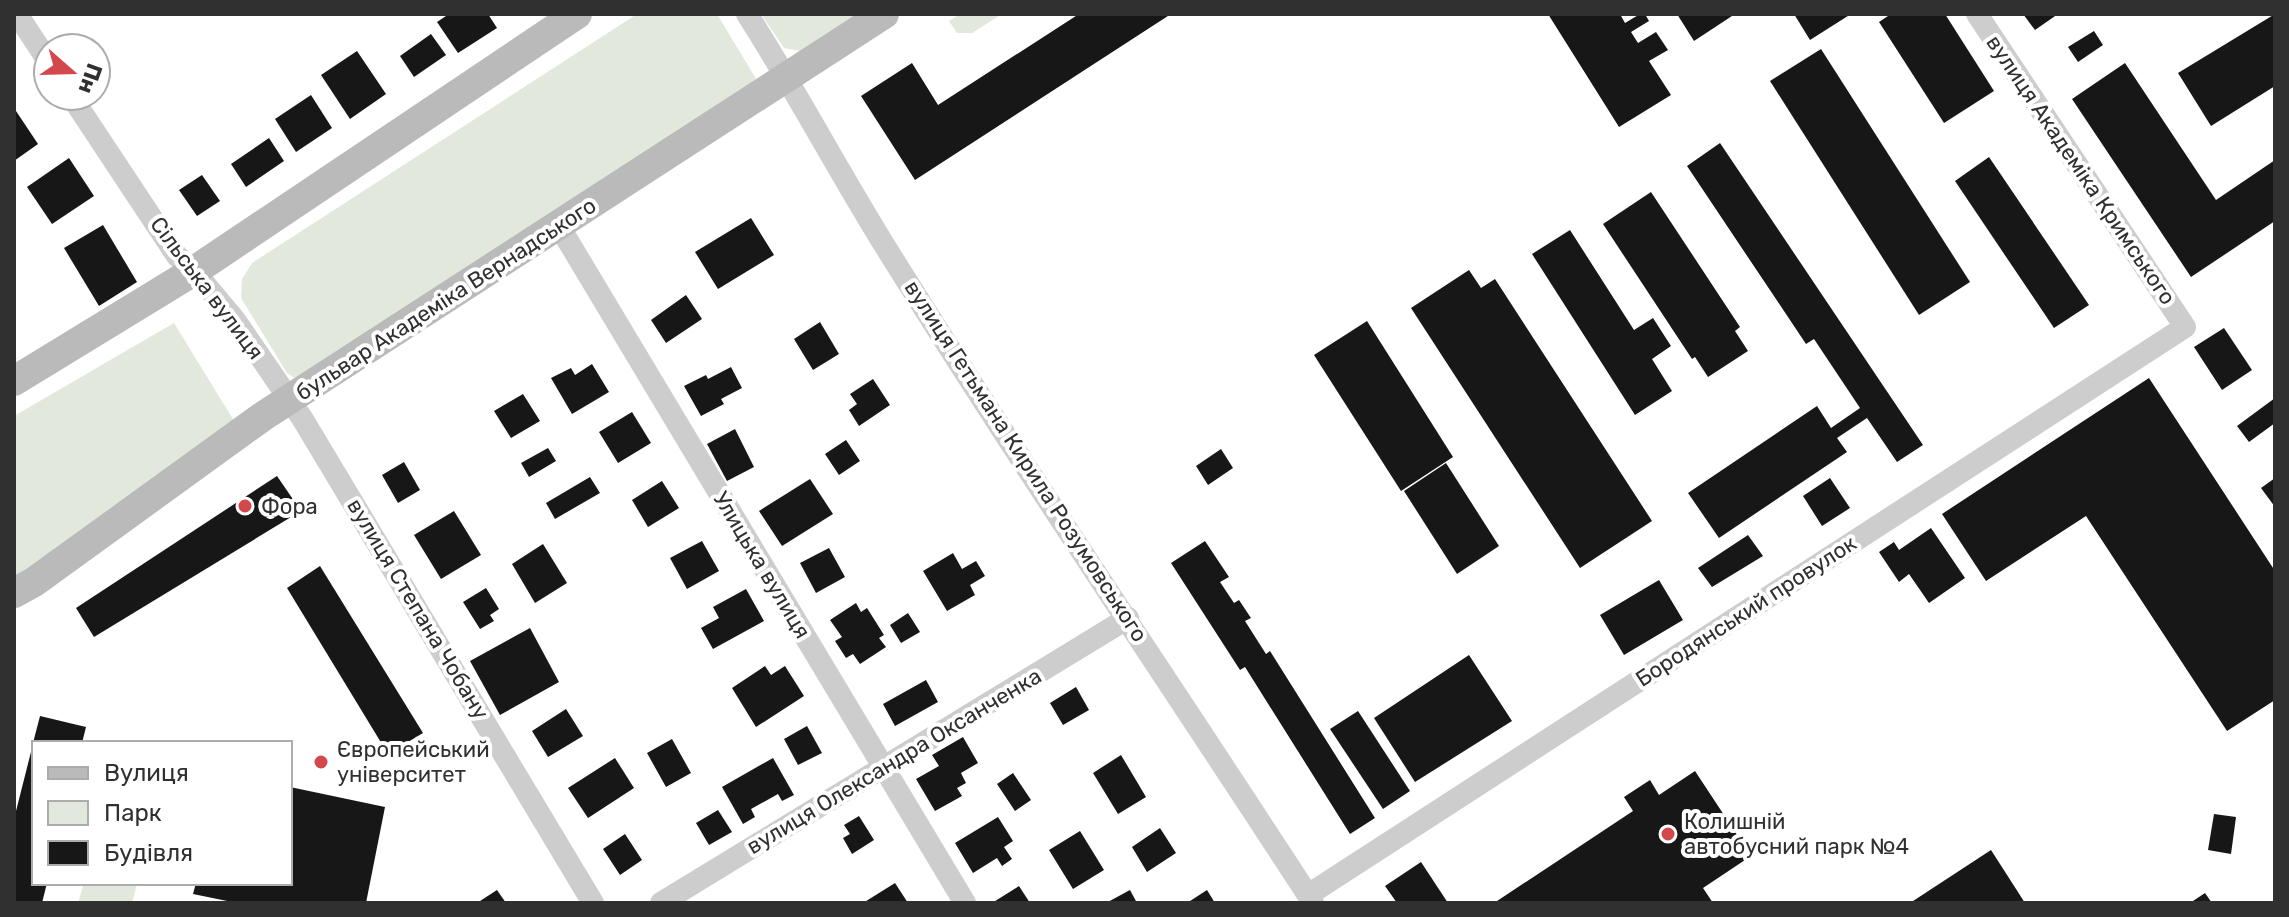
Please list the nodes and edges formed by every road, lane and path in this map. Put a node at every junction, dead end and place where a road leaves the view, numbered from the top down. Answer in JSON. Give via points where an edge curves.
{"nodes":[{"id":1,"x":17,"y":14,"type":"edge"},
{"id":2,"x":577,"y":14,"type":"edge"},
{"id":3,"x":747,"y":14,"type":"edge"},
{"id":4,"x":884,"y":14,"type":"edge"},
{"id":5,"x":1977,"y":14,"type":"edge"},
{"id":6,"x":32,"y":37,"type":"edge"},
{"id":7,"x":787,"y":76,"type":"junction"},
{"id":8,"x":82,"y":112,"type":"edge"},
{"id":9,"x":559,"y":226,"type":"junction"},
{"id":10,"x":194,"y":271,"type":"junction"},
{"id":11,"x":2185,"y":327,"type":"joint"},
{"id":12,"x":14,"y":381,"type":"edge"},
{"id":13,"x":289,"y":400,"type":"junction"},
{"id":14,"x":14,"y":593,"type":"edge"},
{"id":15,"x":1128,"y":618,"type":"junction"},
{"id":16,"x":883,"y":767,"type":"junction"},
{"id":17,"x":1311,"y":899,"type":"edge"},
{"id":18,"x":593,"y":903,"type":"edge"},
{"id":19,"x":661,"y":903,"type":"edge"},
{"id":20,"x":965,"y":903,"type":"edge"}],
"edges":[{"from":1,"to":6,"type":"street"},
{"from":2,"to":10,"type":"main road"},
{"from":3,"to":7,"type":"street","name":"вулиця Гетьмана Кирила Розумовського"},
{"from":4,"to":7,"type":"main road","name":"бульвар Академіка Вернадського"},
{"from":5,"to":11,"type":"street","name":"вулиця Академіка Кримського"},
{"from":7,"to":9,"type":"main road","name":"бульвар Академіка Вернадського"},
{"from":7,"to":15,"type":"street","name":"вулиця Гетьмана Кирила Розумовського","via":[[884,243]]},
{"from":8,"to":10,"type":"street","name":"Сільська вулиця","via":[[177,256]]},
{"from":9,"to":13,"type":"main road","name":"бульвар Академіка Вернадського"},
{"from":9,"to":16,"type":"street","name":"Улицька вулиця"},
{"from":10,"to":12,"type":"main road"},
{"from":10,"to":13,"type":"street","name":"Сільська вулиця"},
{"from":11,"to":17,"type":"street","name":"Бородянський провулок"},
{"from":13,"to":14,"type":"main road","name":"бульвар Академіка Вернадського"},
{"from":13,"to":18,"type":"street","name":"вулиця Степана Чобану"},
{"from":15,"to":16,"type":"street","name":"вулиця Олександра Оксанченка"},
{"from":15,"to":17,"type":"street","name":"вулиця Гетьмана Кирила Розумовського"},
{"from":16,"to":19,"type":"street","name":"вулиця Олександра Оксанченка"},
{"from":16,"to":20,"type":"street","name":"Улицька вулиця"}]}
